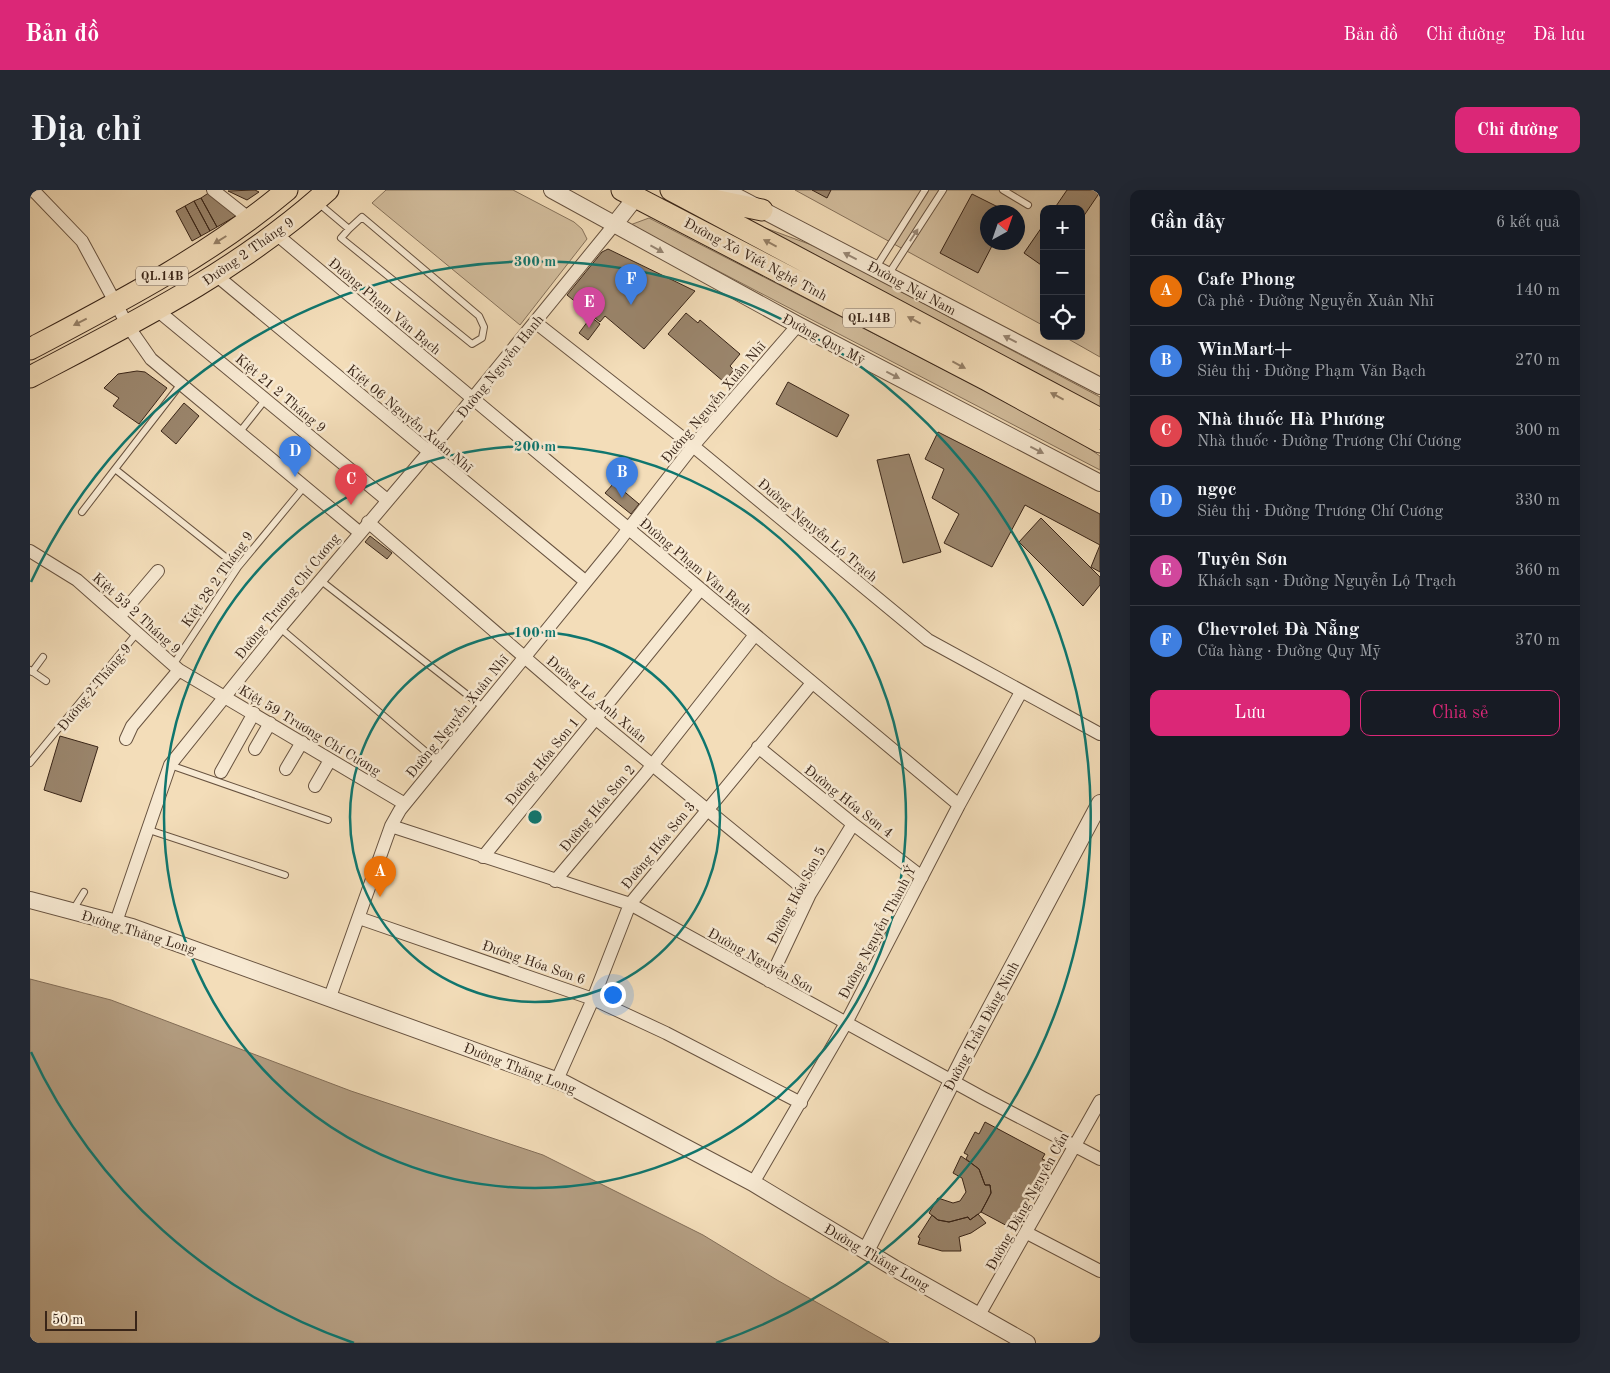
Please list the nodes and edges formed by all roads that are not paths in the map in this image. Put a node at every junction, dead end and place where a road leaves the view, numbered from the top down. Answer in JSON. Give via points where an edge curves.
{"nodes":[{"id":1,"x":33,"y":190,"type":"edge"},
{"id":2,"x":212,"y":190,"type":"edge"},
{"id":3,"x":287,"y":190,"type":"edge"},
{"id":4,"x":552,"y":190,"type":"edge"},
{"id":5,"x":724,"y":190,"type":"edge"},
{"id":6,"x":925,"y":190,"type":"edge"},
{"id":7,"x":943,"y":190,"type":"edge"},
{"id":8,"x":1003,"y":190,"type":"edge"},
{"id":9,"x":673,"y":191,"type":"edge"},
{"id":10,"x":629,"y":193,"type":"edge"},
{"id":11,"x":322,"y":195,"type":"edge"},
{"id":12,"x":1028,"y":205,"type":"dead end"},
{"id":13,"x":762,"y":210,"type":"junction"},
{"id":14,"x":251,"y":220,"type":"junction"},
{"id":15,"x":614,"y":225,"type":"junction"},
{"id":16,"x":349,"y":229,"type":"junction"},
{"id":17,"x":276,"y":234,"type":"junction"},
{"id":18,"x":881,"y":272,"type":"junction"},
{"id":19,"x":217,"y":276,"type":"junction"},
{"id":20,"x":116,"y":304,"type":"junction"},
{"id":21,"x":157,"y":310,"type":"junction"},
{"id":22,"x":535,"y":322,"type":"junction"},
{"id":23,"x":128,"y":326,"type":"junction"},
{"id":24,"x":798,"y":326,"type":"junction"},
{"id":25,"x":30,"y":348,"type":"edge"},
{"id":26,"x":30,"y":377,"type":"edge"},
{"id":27,"x":180,"y":385,"type":"junction"},
{"id":28,"x":1100,"y":386,"type":"edge"},
{"id":29,"x":473,"y":398,"type":"junction"},
{"id":30,"x":265,"y":400,"type":"junction"},
{"id":31,"x":1100,"y":419,"type":"edge"},
{"id":32,"x":238,"y":433,"type":"junction"},
{"id":33,"x":1100,"y":442,"type":"edge"},
{"id":34,"x":693,"y":446,"type":"junction"},
{"id":35,"x":428,"y":453,"type":"junction"},
{"id":36,"x":116,"y":469,"type":"junction"},
{"id":37,"x":1100,"y":483,"type":"edge"},
{"id":38,"x":304,"y":487,"type":"junction"},
{"id":39,"x":387,"y":500,"type":"junction"},
{"id":40,"x":82,"y":512,"type":"dead end"},
{"id":41,"x":368,"y":522,"type":"junction"},
{"id":42,"x":628,"y":529,"type":"junction"},
{"id":43,"x":359,"y":532,"type":"junction"},
{"id":44,"x":30,"y":551,"type":"edge"},
{"id":45,"x":238,"y":567,"type":"junction"},
{"id":46,"x":158,"y":571,"type":"dead end"},
{"id":47,"x":320,"y":580,"type":"junction"},
{"id":48,"x":585,"y":581,"type":"junction"},
{"id":49,"x":700,"y":590,"type":"junction"},
{"id":50,"x":119,"y":617,"type":"junction"},
{"id":51,"x":280,"y":628,"type":"junction"},
{"id":52,"x":137,"y":634,"type":"junction"},
{"id":53,"x":754,"y":636,"type":"junction"},
{"id":54,"x":524,"y":657,"type":"junction"},
{"id":55,"x":43,"y":658,"type":"dead end"},
{"id":56,"x":176,"y":667,"type":"junction"},
{"id":57,"x":31,"y":671,"type":"edge"},
{"id":58,"x":46,"y":681,"type":"dead end"},
{"id":59,"x":812,"y":682,"type":"junction"},
{"id":60,"x":1022,"y":692,"type":"junction"},
{"id":61,"x":225,"y":696,"type":"junction"},
{"id":62,"x":483,"y":707,"type":"junction"},
{"id":63,"x":254,"y":714,"type":"junction"},
{"id":64,"x":595,"y":718,"type":"junction"},
{"id":65,"x":270,"y":723,"type":"junction"},
{"id":66,"x":1100,"y":734,"type":"edge"},
{"id":67,"x":126,"y":739,"type":"dead end"},
{"id":68,"x":302,"y":742,"type":"junction"},
{"id":69,"x":758,"y":748,"type":"junction"},
{"id":70,"x":255,"y":749,"type":"dead end"},
{"id":71,"x":330,"y":760,"type":"junction"},
{"id":72,"x":438,"y":762,"type":"junction"},
{"id":73,"x":30,"y":763,"type":"edge"},
{"id":74,"x":652,"y":764,"type":"junction"},
{"id":75,"x":170,"y":765,"type":"junction"},
{"id":76,"x":286,"y":769,"type":"dead end"},
{"id":77,"x":221,"y":772,"type":"dead end"},
{"id":78,"x":315,"y":786,"type":"dead end"},
{"id":79,"x":1100,"y":803,"type":"edge"},
{"id":80,"x":405,"y":804,"type":"junction"},
{"id":81,"x":958,"y":805,"type":"junction"},
{"id":82,"x":707,"y":809,"type":"junction"},
{"id":83,"x":328,"y":820,"type":"dead end"},
{"id":84,"x":852,"y":824,"type":"junction"},
{"id":85,"x":391,"y":826,"type":"junction"},
{"id":86,"x":148,"y":830,"type":"junction"},
{"id":87,"x":483,"y":857,"type":"junction"},
{"id":88,"x":285,"y":875,"type":"dead end"},
{"id":89,"x":922,"y":878,"type":"junction"},
{"id":90,"x":555,"y":881,"type":"junction"},
{"id":91,"x":84,"y":892,"type":"dead end"},
{"id":92,"x":810,"y":894,"type":"junction"},
{"id":93,"x":30,"y":900,"type":"edge"},
{"id":94,"x":630,"y":904,"type":"junction"},
{"id":95,"x":73,"y":911,"type":"junction"},
{"id":96,"x":359,"y":918,"type":"junction"},
{"id":97,"x":116,"y":922,"type":"junction"},
{"id":98,"x":768,"y":981,"type":"junction"},
{"id":99,"x":330,"y":997,"type":"junction"},
{"id":100,"x":593,"y":999,"type":"junction"},
{"id":101,"x":846,"y":1023,"type":"junction"},
{"id":102,"x":557,"y":1080,"type":"junction"},
{"id":103,"x":952,"y":1080,"type":"junction"},
{"id":104,"x":1100,"y":1101,"type":"edge"},
{"id":105,"x":801,"y":1103,"type":"junction"},
{"id":106,"x":1075,"y":1146,"type":"junction"},
{"id":107,"x":1100,"y":1159,"type":"edge"},
{"id":108,"x":753,"y":1183,"type":"junction"},
{"id":109,"x":1027,"y":1233,"type":"junction"},
{"id":110,"x":866,"y":1251,"type":"junction"},
{"id":111,"x":1100,"y":1271,"type":"edge"},
{"id":112,"x":979,"y":1315,"type":"junction"},
{"id":113,"x":1027,"y":1343,"type":"edge"}],
"edges":[{"from":1,"to":20,"type":"street","name":"Đường Trương Chí Cương","via":[[82,241]]},
{"from":2,"to":14,"type":"street"},
{"from":3,"to":14,"type":"highway","name":"Đường 2 Tháng 9","number":"QL.14B"},
{"from":4,"to":15,"type":"street","name":"Đường Quy Mỹ"},
{"from":5,"to":13,"type":"street","name":"Đường Nại Nam"},
{"from":6,"to":18,"type":"lane"},
{"from":18,"to":7,"type":"lane","one_way":true},
{"from":8,"to":12,"type":"lane"},
{"from":9,"to":13,"type":"highway"},
{"from":31,"to":9,"type":"highway","name":"Đường Xô Viết Nghệ Tĩnh","number":"QL.14B","one_way":true},
{"from":10,"to":15,"type":"street","name":"Đường Nguyễn Hanh"},
{"from":10,"to":33,"type":"highway","name":"Đường Xô Viết Nghệ Tĩnh","number":"QL.14B","one_way":true},
{"from":11,"to":16,"type":"lane"},
{"from":11,"to":17,"type":"highway","name":"Đường 2 Tháng 9","number":"QL.14B"},
{"from":18,"to":13,"type":"street","name":"Đường Nại Nam","one_way":true},
{"from":14,"to":20,"type":"highway","name":"Đường 2 Tháng 9","number":"QL.14B","one_way":true},
{"from":15,"to":22,"type":"street","name":"Đường Nguyễn Hanh"},
{"from":15,"to":24,"type":"street","name":"Đường Quy Mỹ","one_way":true},
{"from":16,"to":16,"type":"lane","via":[[362,217],[479,316],[484,327],[482,338],[472,344],[341,238]]},
{"from":17,"to":19,"type":"highway","name":"Đường 2 Tháng 9","number":"QL.14B"},
{"from":17,"to":29,"type":"street","name":"Đường Phạm Văn Bạch"},
{"from":28,"to":18,"type":"street","name":"Đường Nại Nam","one_way":true},
{"from":19,"to":21,"type":"highway","name":"Đường 2 Tháng 9","number":"QL.14B"},
{"from":19,"to":35,"type":"street","name":"Kiệt 06 Nguyễn Xuân Nhĩ"},
{"from":20,"to":23,"type":"street","name":"Đường Trương Chí Cương"},
{"from":20,"to":25,"type":"highway","name":"Đường 2 Tháng 9","number":"QL.14B","one_way":true},
{"from":21,"to":23,"type":"highway","name":"Đường 2 Tháng 9","number":"QL.14B"},
{"from":21,"to":30,"type":"street","name":"Kiệt 21 2 Tháng 9"},
{"from":22,"to":29,"type":"street","name":"Đường Nguyễn Hanh"},
{"from":22,"to":34,"type":"street","name":"Đường Nguyễn Lộ Trạch"},
{"from":23,"to":26,"type":"highway","name":"Đường 2 Tháng 9","number":"QL.14B"},
{"from":23,"to":27,"type":"street","name":"Đường Trương Chí Cương","via":[[151,359]]},
{"from":24,"to":34,"type":"street","name":"Đường Nguyễn Xuân Nhĩ"},
{"from":24,"to":37,"type":"street","name":"Đường Quy Mỹ","one_way":true},
{"from":27,"to":32,"type":"street","name":"Đường Trương Chí Cương"},
{"from":27,"to":36,"type":"lane"},
{"from":29,"to":35,"type":"street","name":"Đường Nguyễn Hanh"},
{"from":29,"to":42,"type":"street","name":"Đường Phạm Văn Bạch"},
{"from":30,"to":32,"type":"lane"},
{"from":30,"to":39,"type":"street","name":"Kiệt 21 2 Tháng 9"},
{"from":32,"to":38,"type":"street","name":"Đường Trương Chí Cương"},
{"from":34,"to":42,"type":"street","name":"Đường Nguyễn Xuân Nhĩ"},
{"from":34,"to":60,"type":"street","name":"Đường Nguyễn Lộ Trạch","via":[[928,640]]},
{"from":35,"to":39,"type":"street","name":"Đường Nguyễn Hanh"},
{"from":35,"to":48,"type":"street","name":"Kiệt 06 Nguyễn Xuân Nhĩ"},
{"from":36,"to":40,"type":"lane"},
{"from":36,"to":45,"type":"lane"},
{"from":38,"to":43,"type":"street","name":"Đường Trương Chí Cương"},
{"from":38,"to":45,"type":"lane","name":"Kiệt 28 2 Tháng 9"},
{"from":39,"to":41,"type":"street","name":"Đường Nguyễn Hanh"},
{"from":41,"to":43,"type":"street","name":"Đường Nguyễn Hanh"},
{"from":41,"to":54,"type":"street","name":"Đường Lê Anh Xuân"},
{"from":42,"to":48,"type":"street","name":"Đường Nguyễn Xuân Nhĩ"},
{"from":42,"to":49,"type":"street","name":"Đường Phạm Văn Bạch"},
{"from":43,"to":47,"type":"street","name":"Đường Trương Chí Cương"},
{"from":44,"to":50,"type":"street","name":"Kiệt 53 2 Tháng 9","via":[[77,580]]},
{"from":45,"to":56,"type":"lane","name":"Kiệt 28 2 Tháng 9"},
{"from":46,"to":50,"type":"street"},
{"from":47,"to":51,"type":"street","name":"Đường Trương Chí Cương"},
{"from":47,"to":62,"type":"lane"},
{"from":48,"to":54,"type":"street","name":"Đường Nguyễn Xuân Nhĩ"},
{"from":49,"to":53,"type":"street","name":"Đường Phạm Văn Bạch"},
{"from":49,"to":64,"type":"street","name":"Đường Hóa Sơn 1"},
{"from":50,"to":52,"type":"street","name":"Kiệt 53 2 Tháng 9"},
{"from":51,"to":61,"type":"street","name":"Đường Trương Chí Cương"},
{"from":51,"to":72,"type":"lane"},
{"from":52,"to":56,"type":"street","name":"Kiệt 53 2 Tháng 9"},
{"from":52,"to":73,"type":"lane","name":"Đường 2 Tháng 9"},
{"from":53,"to":59,"type":"street","name":"Đường Phạm Văn Bạch"},
{"from":53,"to":74,"type":"street","name":"Đường Hóa Sơn 2"},
{"from":54,"to":62,"type":"street","name":"Đường Nguyễn Xuân Nhĩ"},
{"from":54,"to":64,"type":"street","name":"Đường Lê Anh Xuân"},
{"from":55,"to":57,"type":"lane"},
{"from":56,"to":61,"type":"street","name":"Kiệt 53 2 Tháng 9"},
{"from":56,"to":67,"type":"street"},
{"from":57,"to":58,"type":"lane"},
{"from":59,"to":69,"type":"street","name":"Đường Hóa Sơn 3"},
{"from":59,"to":81,"type":"street","name":"Đường Phạm Văn Bạch"},
{"from":60,"to":66,"type":"street","name":"Đường Nguyễn Lộ Trạch"},
{"from":60,"to":81,"type":"street","name":"Đường Nguyễn Thành Ý"},
{"from":61,"to":63,"type":"street","name":"Kiệt 59 Trương Chí Cương"},
{"from":61,"to":75,"type":"street","name":"Đường Trương Chí Cương"},
{"from":62,"to":72,"type":"street","name":"Đường Nguyễn Xuân Nhĩ"},
{"from":63,"to":65,"type":"street","name":"Kiệt 59 Trương Chí Cương"},
{"from":63,"to":77,"type":"street"},
{"from":64,"to":74,"type":"street","name":"Đường Lê Anh Xuân"},
{"from":64,"to":87,"type":"street","name":"Đường Hóa Sơn 1"},
{"from":65,"to":68,"type":"street","name":"Kiệt 59 Trương Chí Cương"},
{"from":65,"to":70,"type":"street"},
{"from":68,"to":71,"type":"street","name":"Kiệt 59 Trương Chí Cương"},
{"from":68,"to":76,"type":"street"},
{"from":69,"to":82,"type":"street","name":"Đường Hóa Sơn 3"},
{"from":69,"to":84,"type":"street","name":"Đường Hóa Sơn 4"},
{"from":71,"to":78,"type":"street"},
{"from":71,"to":80,"type":"street","name":"Kiệt 59 Trương Chí Cương"},
{"from":72,"to":80,"type":"street","name":"Đường Nguyễn Xuân Nhĩ"},
{"from":74,"to":82,"type":"street","name":"Đường Lê Anh Xuân"},
{"from":74,"to":90,"type":"street","name":"Đường Hóa Sơn 2"},
{"from":75,"to":83,"type":"lane"},
{"from":75,"to":86,"type":"street","name":"Đường Trương Chí Cương"},
{"from":79,"to":103,"type":"street","name":"Đường Trần Đăng Ninh"},
{"from":80,"to":85,"type":"street","name":"Đường Nguyễn Xuân Nhĩ"},
{"from":81,"to":89,"type":"street","name":"Đường Nguyễn Thành Ý"},
{"from":82,"to":92,"type":"street","name":"Đường Lê Anh Xuân"},
{"from":82,"to":94,"type":"street","name":"Đường Hóa Sơn 3"},
{"from":84,"to":89,"type":"street","name":"Đường Hóa Sơn 4"},
{"from":84,"to":92,"type":"street","name":"Đường Hóa Sơn 5"},
{"from":85,"to":87,"type":"street","name":"Đường Nguyễn Sơn"},
{"from":85,"to":96,"type":"street","name":"Đường Nguyễn Xuân Nhĩ"},
{"from":86,"to":88,"type":"lane"},
{"from":86,"to":97,"type":"street","name":"Đường Trương Chí Cương"},
{"from":87,"to":90,"type":"street","name":"Đường Nguyễn Sơn"},
{"from":89,"to":101,"type":"street","name":"Đường Nguyễn Thành Ý"},
{"from":90,"to":94,"type":"street","name":"Đường Nguyễn Sơn"},
{"from":91,"to":95,"type":"lane"},
{"from":92,"to":98,"type":"street","name":"Đường Hóa Sơn 5"},
{"from":93,"to":95,"type":"street","name":"Đường Thăng Long"},
{"from":94,"to":98,"type":"street","name":"Đường Nguyễn Sơn"},
{"from":94,"to":100,"type":"street","name":"Đường Hóa Sơn 3"},
{"from":95,"to":97,"type":"street","name":"Đường Thăng Long"},
{"from":96,"to":99,"type":"street","name":"Đường Nguyễn Xuân Nhĩ"},
{"from":96,"to":100,"type":"street","name":"Đường Hóa Sơn 6"},
{"from":97,"to":99,"type":"street","name":"Đường Thăng Long"},
{"from":98,"to":101,"type":"street","name":"Đường Nguyễn Sơn"},
{"from":99,"to":102,"type":"street","name":"Đường Thăng Long"},
{"from":100,"to":102,"type":"street","name":"Đường Hóa Sơn 3"},
{"from":100,"to":105,"type":"street","name":"Đường Hóa Sơn 6"},
{"from":101,"to":103,"type":"street","name":"Đường Nguyễn Sơn"},
{"from":101,"to":105,"type":"street","name":"Đường Nguyễn Thành Ý"},
{"from":102,"to":108,"type":"street","name":"Đường Thăng Long"},
{"from":103,"to":106,"type":"street","name":"Đường Nguyễn Sơn"},
{"from":103,"to":110,"type":"street","name":"Đường Trần Đăng Ninh"},
{"from":104,"to":106,"type":"street","name":"Đường Đặng Nguyên Cẩn"},
{"from":105,"to":108,"type":"street","name":"Đường Nguyễn Thành Ý"},
{"from":106,"to":107,"type":"street","name":"Đường Nguyễn Sơn"},
{"from":106,"to":109,"type":"street","name":"Đường Đặng Nguyên Cẩn"},
{"from":108,"to":110,"type":"street","name":"Đường Thăng Long"},
{"from":109,"to":111,"type":"street"},
{"from":109,"to":112,"type":"street","name":"Đường Đặng Nguyên Cẩn"},
{"from":110,"to":112,"type":"street","name":"Đường Thăng Long"},
{"from":112,"to":113,"type":"street","name":"Đường Thăng Long"}]}
